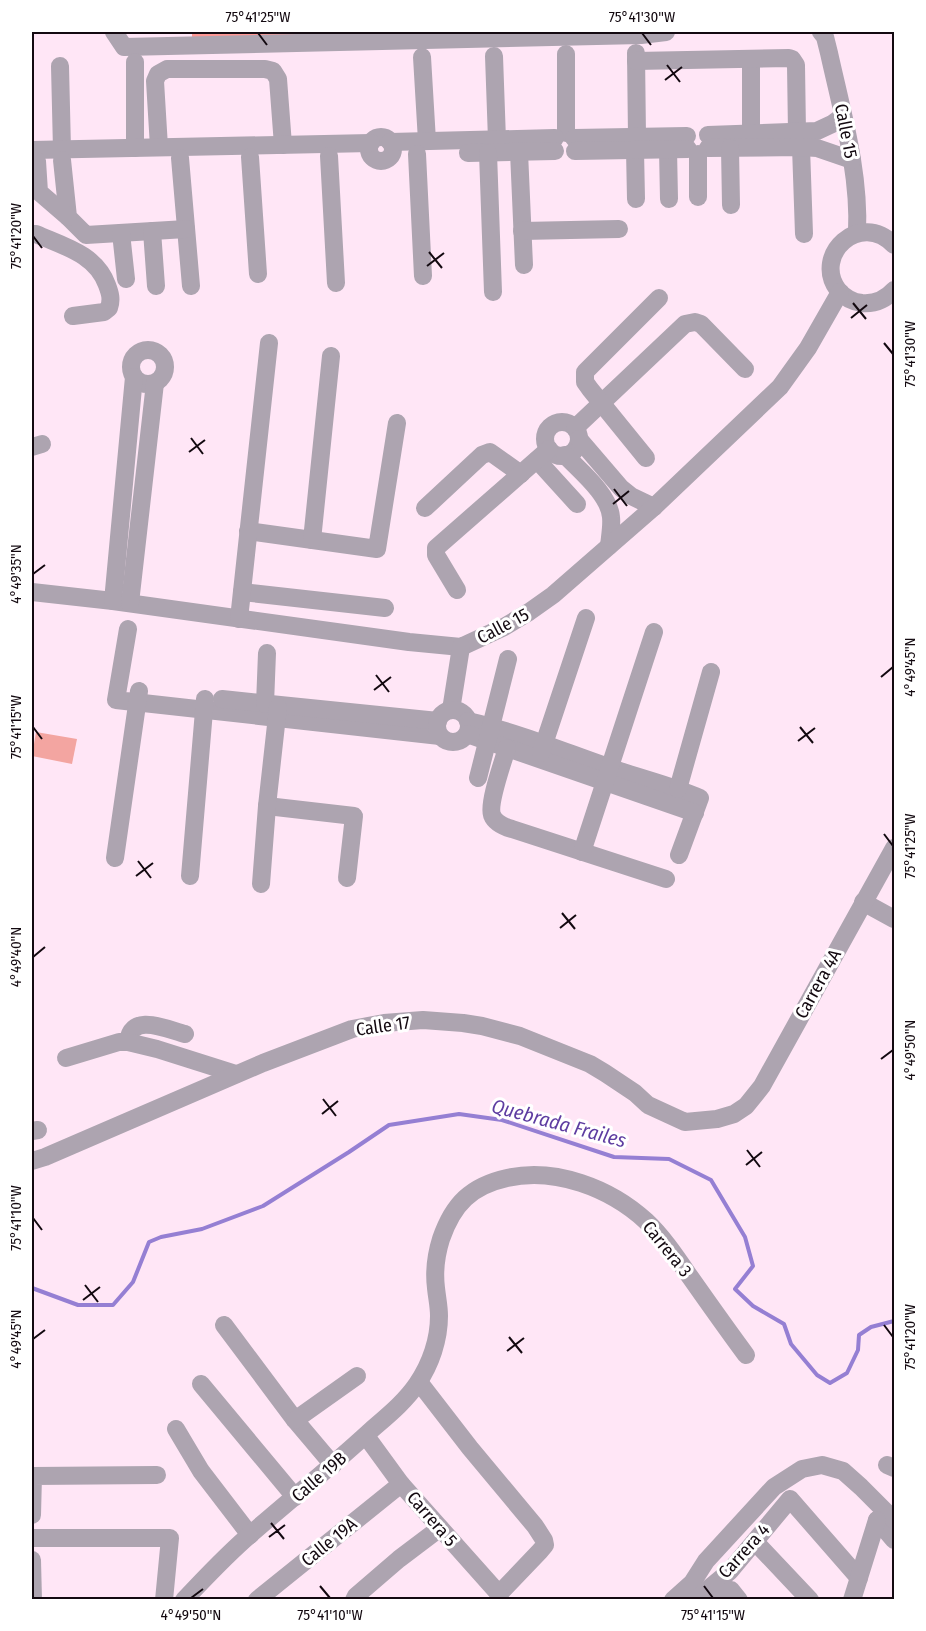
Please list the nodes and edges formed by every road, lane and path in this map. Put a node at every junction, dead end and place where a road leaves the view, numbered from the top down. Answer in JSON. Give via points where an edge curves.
{"nodes":[{"id":1,"x":114,"y":32,"type":"edge"},
{"id":2,"x":666,"y":32,"type":"edge"},
{"id":3,"x":821,"y":32,"type":"edge"},
{"id":4,"x":566,"y":54,"type":"dead end"},
{"id":5,"x":494,"y":56,"type":"dead end"},
{"id":6,"x":422,"y":57,"type":"dead end"},
{"id":7,"x":751,"y":59,"type":"junction"},
{"id":8,"x":135,"y":62,"type":"dead end"},
{"id":9,"x":60,"y":66,"type":"dead end"},
{"id":10,"x":843,"y":116,"type":"junction"},
{"id":11,"x":752,"y":134,"type":"junction"},
{"id":12,"x":799,"y":140,"type":"junction"},
{"id":13,"x":565,"y":142,"type":"junction"},
{"id":14,"x":636,"y":143,"type":"junction"},
{"id":15,"x":698,"y":144,"type":"junction"},
{"id":16,"x":283,"y":145,"type":"junction"},
{"id":17,"x":493,"y":146,"type":"junction"},
{"id":18,"x":159,"y":147,"type":"junction"},
{"id":19,"x":135,"y":148,"type":"junction"},
{"id":20,"x":422,"y":148,"type":"junction"},
{"id":21,"x":730,"y":148,"type":"junction"},
{"id":22,"x":370,"y":149,"type":"junction"},
{"id":23,"x":668,"y":149,"type":"junction"},
{"id":24,"x":519,"y":152,"type":"junction"},
{"id":25,"x":62,"y":155,"type":"junction"},
{"id":26,"x":329,"y":156,"type":"junction"},
{"id":27,"x":250,"y":157,"type":"junction"},
{"id":28,"x":33,"y":158,"type":"edge"},
{"id":29,"x":180,"y":158,"type":"junction"},
{"id":30,"x":852,"y":160,"type":"junction"},
{"id":31,"x":698,"y":197,"type":"dead end"},
{"id":32,"x":636,"y":199,"type":"dead end"},
{"id":33,"x":669,"y":199,"type":"dead end"},
{"id":34,"x":731,"y":205,"type":"dead end"},
{"id":35,"x":68,"y":217,"type":"junction"},
{"id":36,"x":186,"y":229,"type":"junction"},
{"id":37,"x":619,"y":229,"type":"dead end"},
{"id":38,"x":152,"y":231,"type":"junction"},
{"id":39,"x":522,"y":231,"type":"junction"},
{"id":40,"x":121,"y":233,"type":"junction"},
{"id":41,"x":858,"y":233,"type":"junction"},
{"id":42,"x":32,"y":234,"type":"edge"},
{"id":43,"x":804,"y":234,"type":"dead end"},
{"id":44,"x":894,"y":245,"type":"edge"},
{"id":45,"x":524,"y":265,"type":"dead end"},
{"id":46,"x":258,"y":274,"type":"dead end"},
{"id":47,"x":423,"y":276,"type":"dead end"},
{"id":48,"x":126,"y":279,"type":"dead end"},
{"id":49,"x":336,"y":283,"type":"dead end"},
{"id":50,"x":156,"y":286,"type":"dead end"},
{"id":51,"x":190,"y":286,"type":"dead end"},
{"id":52,"x":493,"y":292,"type":"dead end"},
{"id":53,"x":840,"y":292,"type":"junction"},
{"id":54,"x":893,"y":295,"type":"edge"},
{"id":55,"x":658,"y":298,"type":"dead end"},
{"id":56,"x":72,"y":316,"type":"dead end"},
{"id":57,"x":269,"y":343,"type":"dead end"},
{"id":58,"x":331,"y":356,"type":"dead end"},
{"id":59,"x":745,"y":369,"type":"dead end"},
{"id":60,"x":135,"y":377,"type":"junction"},
{"id":61,"x":155,"y":383,"type":"junction"},
{"id":62,"x":602,"y":403,"type":"junction"},
{"id":63,"x":397,"y":423,"type":"dead end"},
{"id":64,"x":577,"y":434,"type":"junction"},
{"id":65,"x":550,"y":455,"type":"junction"},
{"id":66,"x":646,"y":458,"type":"dead end"},
{"id":67,"x":521,"y":474,"type":"junction"},
{"id":68,"x":577,"y":504,"type":"dead end"},
{"id":69,"x":654,"y":507,"type":"junction"},
{"id":70,"x":425,"y":508,"type":"dead end"},
{"id":71,"x":248,"y":531,"type":"junction"},
{"id":72,"x":312,"y":540,"type":"junction"},
{"id":73,"x":609,"y":546,"type":"junction"},
{"id":74,"x":456,"y":590,"type":"dead end"},
{"id":75,"x":32,"y":592,"type":"edge"},
{"id":76,"x":242,"y":592,"type":"junction"},
{"id":77,"x":121,"y":602,"type":"junction"},
{"id":78,"x":385,"y":608,"type":"dead end"},
{"id":79,"x":586,"y":618,"type":"dead end"},
{"id":80,"x":239,"y":619,"type":"junction"},
{"id":81,"x":128,"y":628,"type":"dead end"},
{"id":82,"x":654,"y":632,"type":"dead end"},
{"id":83,"x":461,"y":647,"type":"junction"},
{"id":84,"x":267,"y":653,"type":"dead end"},
{"id":85,"x":508,"y":659,"type":"dead end"},
{"id":86,"x":711,"y":672,"type":"dead end"},
{"id":87,"x":138,"y":697,"type":"junction"},
{"id":88,"x":204,"y":704,"type":"junction"},
{"id":89,"x":274,"y":709,"type":"junction"},
{"id":90,"x":443,"y":722,"type":"junction"},
{"id":91,"x":467,"y":728,"type":"junction"},
{"id":92,"x":489,"y":734,"type":"junction"},
{"id":93,"x":507,"y":748,"type":"junction"},
{"id":94,"x":542,"y":752,"type":"junction"},
{"id":95,"x":607,"y":775,"type":"junction"},
{"id":96,"x":478,"y":778,"type":"dead end"},
{"id":97,"x":678,"y":789,"type":"junction"},
{"id":98,"x":267,"y":806,"type":"junction"},
{"id":99,"x":697,"y":806,"type":"junction"},
{"id":100,"x":894,"y":848,"type":"edge"},
{"id":101,"x":582,"y":852,"type":"junction"},
{"id":102,"x":679,"y":855,"type":"dead end"},
{"id":103,"x":115,"y":858,"type":"dead end"},
{"id":104,"x":190,"y":876,"type":"dead end"},
{"id":105,"x":347,"y":878,"type":"dead end"},
{"id":106,"x":666,"y":879,"type":"dead end"},
{"id":107,"x":261,"y":884,"type":"dead end"},
{"id":108,"x":863,"y":902,"type":"junction"},
{"id":109,"x":894,"y":919,"type":"edge"},
{"id":110,"x":185,"y":1034,"type":"dead end"},
{"id":111,"x":128,"y":1042,"type":"junction"},
{"id":112,"x":66,"y":1058,"type":"dead end"},
{"id":113,"x":237,"y":1074,"type":"junction"},
{"id":114,"x":734,"y":1114,"type":"joint"},
{"id":115,"x":32,"y":1161,"type":"edge"},
{"id":116,"x":224,"y":1325,"type":"dead end"},
{"id":117,"x":746,"y":1355,"type":"dead end"},
{"id":118,"x":357,"y":1376,"type":"dead end"},
{"id":119,"x":419,"y":1382,"type":"junction"},
{"id":120,"x":201,"y":1384,"type":"dead end"},
{"id":121,"x":401,"y":1403,"type":"joint"},
{"id":122,"x":295,"y":1420,"type":"junction"},
{"id":123,"x":176,"y":1429,"type":"dead end"},
{"id":124,"x":366,"y":1436,"type":"junction"},
{"id":125,"x":333,"y":1465,"type":"junction"},
{"id":126,"x":157,"y":1475,"type":"dead end"},
{"id":127,"x":32,"y":1476,"type":"edge"},
{"id":128,"x":401,"y":1484,"type":"junction"},
{"id":129,"x":295,"y":1497,"type":"junction"},
{"id":130,"x":32,"y":1515,"type":"edge"},
{"id":131,"x":886,"y":1520,"type":"edge"},
{"id":132,"x":440,"y":1528,"type":"junction"},
{"id":133,"x":249,"y":1535,"type":"junction"},
{"id":134,"x":32,"y":1538,"type":"edge"},
{"id":135,"x":894,"y":1540,"type":"edge"},
{"id":136,"x":759,"y":1546,"type":"dead end"},
{"id":137,"x":32,"y":1560,"type":"edge"},
{"id":138,"x":859,"y":1578,"type":"junction"},
{"id":139,"x":499,"y":1597,"type":"edge"},
{"id":140,"x":33,"y":1599,"type":"edge"},
{"id":141,"x":164,"y":1599,"type":"edge"},
{"id":142,"x":184,"y":1599,"type":"edge"},
{"id":143,"x":257,"y":1599,"type":"edge"},
{"id":144,"x":354,"y":1599,"type":"edge"},
{"id":145,"x":673,"y":1599,"type":"edge"},
{"id":146,"x":695,"y":1599,"type":"edge"},
{"id":147,"x":720,"y":1599,"type":"edge"},
{"id":148,"x":739,"y":1599,"type":"edge"},
{"id":149,"x":810,"y":1599,"type":"edge"},
{"id":150,"x":852,"y":1599,"type":"edge"}],
"edges":[{"from":1,"to":2,"type":"street","via":[[124,46]]},
{"from":3,"to":10,"type":"street","name":"Calle 15"},
{"from":4,"to":13,"type":"street"},
{"from":5,"to":17,"type":"street"},
{"from":6,"to":20,"type":"street"},
{"from":7,"to":11,"type":"street"},
{"from":7,"to":12,"type":"street","via":[[786,58],[796,65]]},
{"from":7,"to":14,"type":"street","via":[[636,57]]},
{"from":8,"to":19,"type":"street"},
{"from":9,"to":25,"type":"street"},
{"from":10,"to":12,"type":"street"},
{"from":10,"to":30,"type":"street","name":"Calle 15"},
{"from":11,"to":12,"type":"street"},
{"from":11,"to":15,"type":"street"},
{"from":12,"to":21,"type":"street"},
{"from":12,"to":30,"type":"street"},
{"from":12,"to":43,"type":"street"},
{"from":13,"to":14,"type":"street"},
{"from":13,"to":17,"type":"street"},
{"from":13,"to":24,"type":"street"},
{"from":14,"to":15,"type":"street"},
{"from":14,"to":23,"type":"street"},
{"from":14,"to":32,"type":"street"},
{"from":15,"to":21,"type":"street"},
{"from":15,"to":23,"type":"street"},
{"from":15,"to":31,"type":"street"},
{"from":16,"to":18,"type":"street"},
{"from":16,"to":18,"type":"street","via":[[278,80],[273,71],[167,69],[158,74],[156,81]]},
{"from":16,"to":22,"type":"street"},
{"from":17,"to":20,"type":"street"},
{"from":17,"to":24,"type":"street"},
{"from":17,"to":52,"type":"street"},
{"from":18,"to":19,"type":"street"},
{"from":19,"to":25,"type":"street"},
{"from":20,"to":22,"type":"street","via":[[391,148],[380,137],[373,140]]},
{"from":20,"to":47,"type":"street"},
{"from":21,"to":34,"type":"street"},
{"from":22,"to":26,"type":"street"},
{"from":23,"to":33,"type":"street"},
{"from":24,"to":39,"type":"street"},
{"from":25,"to":28,"type":"street"},
{"from":25,"to":29,"type":"street"},
{"from":25,"to":35,"type":"street"},
{"from":26,"to":27,"type":"street"},
{"from":26,"to":49,"type":"street"},
{"from":27,"to":29,"type":"street"},
{"from":27,"to":46,"type":"street"},
{"from":28,"to":35,"type":"street","via":[[39,192]]},
{"from":29,"to":36,"type":"street"},
{"from":30,"to":41,"type":"street","name":"Calle 15","via":[[859,207]]},
{"from":35,"to":40,"type":"street","via":[[86,235]]},
{"from":36,"to":38,"type":"street"},
{"from":36,"to":51,"type":"street"},
{"from":37,"to":39,"type":"street"},
{"from":38,"to":40,"type":"street"},
{"from":38,"to":50,"type":"street"},
{"from":39,"to":45,"type":"street"},
{"from":40,"to":48,"type":"street"},
{"from":41,"to":44,"type":"street","via":[[879,234]]},
{"from":41,"to":53,"type":"street","via":[[848,237],[834,253],[831,273]]},
{"from":42,"to":56,"type":"street","via":[[82,254],[97,266],[106,282],[110,308]]},
{"from":53,"to":54,"type":"street","via":[[848,299],[869,304]]},
{"from":53,"to":69,"type":"street","name":"Calle 15","via":[[780,387]]},
{"from":55,"to":62,"type":"street","via":[[585,372],[585,382]]},
{"from":57,"to":71,"type":"street"},
{"from":58,"to":72,"type":"street"},
{"from":59,"to":62,"type":"street","via":[[701,324],[685,324]]},
{"from":60,"to":61,"type":"street","via":[[140,382]]},
{"from":60,"to":61,"type":"street","via":[[132,361],[137,354],[153,351],[165,362],[162,378]]},
{"from":60,"to":77,"type":"street"},
{"from":61,"to":77,"type":"street"},
{"from":62,"to":64,"type":"street"},
{"from":62,"to":66,"type":"street"},
{"from":63,"to":72,"type":"street","via":[[377,549]]},
{"from":64,"to":65,"type":"street","via":[[575,450]]},
{"from":64,"to":65,"type":"street","via":[[566,422],[554,424],[546,439]]},
{"from":64,"to":69,"type":"street","via":[[621,488]]},
{"from":65,"to":67,"type":"street"},
{"from":65,"to":68,"type":"street"},
{"from":65,"to":73,"type":"street","via":[[600,492],[608,503]]},
{"from":67,"to":70,"type":"street","via":[[490,452]]},
{"from":67,"to":74,"type":"street","via":[[436,548],[436,555]]},
{"from":69,"to":73,"type":"street","name":"Calle 15"},
{"from":71,"to":72,"type":"street"},
{"from":71,"to":76,"type":"street"},
{"from":73,"to":83,"type":"street","name":"Calle 15","via":[[529,612]]},
{"from":75,"to":77,"type":"street","name":"Calle 15"},
{"from":76,"to":78,"type":"street"},
{"from":76,"to":80,"type":"street"},
{"from":77,"to":80,"type":"street","name":"Calle 15"},
{"from":79,"to":94,"type":"street"},
{"from":80,"to":83,"type":"street","name":"Calle 15"},
{"from":81,"to":87,"type":"street","via":[[117,695]]},
{"from":82,"to":95,"type":"street"},
{"from":83,"to":90,"type":"street"},
{"from":84,"to":89,"type":"street"},
{"from":85,"to":92,"type":"street"},
{"from":86,"to":97,"type":"street"},
{"from":87,"to":88,"type":"street"},
{"from":87,"to":103,"type":"street"},
{"from":88,"to":89,"type":"street"},
{"from":88,"to":104,"type":"street"},
{"from":89,"to":90,"type":"street"},
{"from":89,"to":98,"type":"street"},
{"from":90,"to":91,"type":"street","via":[[462,713]]},
{"from":90,"to":91,"type":"street","via":[[448,741],[463,738]]},
{"from":91,"to":92,"type":"street"},
{"from":92,"to":93,"type":"street"},
{"from":92,"to":94,"type":"street"},
{"from":92,"to":96,"type":"street"},
{"from":93,"to":94,"type":"street"},
{"from":93,"to":101,"type":"street","via":[[491,805],[492,815],[512,829]]},
{"from":94,"to":95,"type":"street"},
{"from":95,"to":97,"type":"street"},
{"from":95,"to":99,"type":"street"},
{"from":95,"to":101,"type":"street"},
{"from":97,"to":99,"type":"street"},
{"from":98,"to":105,"type":"street","via":[[354,816]]},
{"from":98,"to":107,"type":"street"},
{"from":99,"to":102,"type":"street"},
{"from":100,"to":108,"type":"street","name":"Carrera 4A"},
{"from":101,"to":106,"type":"street"},
{"from":108,"to":109,"type":"street"},
{"from":108,"to":114,"type":"street","name":"Carrera 4A","via":[[762,1086]]},
{"from":110,"to":111,"type":"street","via":[[142,1024],[132,1029]]},
{"from":111,"to":112,"type":"street"},
{"from":111,"to":113,"type":"street"},
{"from":113,"to":114,"type":"street","name":"Calle 17","via":[[352,1029],[423,1020],[462,1023],[520,1036],[590,1064],[648,1106],[685,1122]]},
{"from":113,"to":115,"type":"street","name":"Calle 17"},
{"from":116,"to":122,"type":"street"},
{"from":117,"to":119,"type":"street","name":"Carrera 3","via":[[666,1242],[634,1210],[575,1181],[527,1175],[474,1190],[451,1218],[435,1265],[439,1316],[436,1337]]},
{"from":118,"to":122,"type":"street"},
{"from":119,"to":121,"type":"street","name":"Carrera 3"},
{"from":119,"to":139,"type":"street","via":[[544,1540],[545,1545]]},
{"from":120,"to":129,"type":"street"},
{"from":121,"to":124,"type":"street","name":"Calle 19B"},
{"from":122,"to":125,"type":"street"},
{"from":123,"to":133,"type":"street","via":[[201,1471]]},
{"from":124,"to":125,"type":"street","name":"Calle 19B"},
{"from":124,"to":128,"type":"street","name":"Carrera 5"},
{"from":125,"to":129,"type":"street","name":"Calle 19B"},
{"from":126,"to":127,"type":"street"},
{"from":127,"to":130,"type":"street"},
{"from":128,"to":132,"type":"street","name":"Carrera 5"},
{"from":128,"to":143,"type":"street","name":"Calle 19A"},
{"from":129,"to":133,"type":"street","name":"Calle 19B"},
{"from":131,"to":135,"type":"street"},
{"from":131,"to":138,"type":"street"},
{"from":131,"to":145,"type":"street","via":[[861,1487],[843,1472],[822,1465],[802,1469],[774,1487],[706,1561],[692,1583]]},
{"from":132,"to":139,"type":"street","name":"Carrera 5"},
{"from":132,"to":144,"type":"street"},
{"from":133,"to":142,"type":"street","name":"Calle 19B"},
{"from":134,"to":141,"type":"street","via":[[170,1538]]},
{"from":136,"to":149,"type":"street"},
{"from":137,"to":140,"type":"street"},
{"from":138,"to":146,"type":"street","name":"Carrera 4","via":[[790,1499],[730,1571]]},
{"from":138,"to":150,"type":"street"},
{"from":147,"to":148,"type":"street","via":[[731,1590]]}]}
